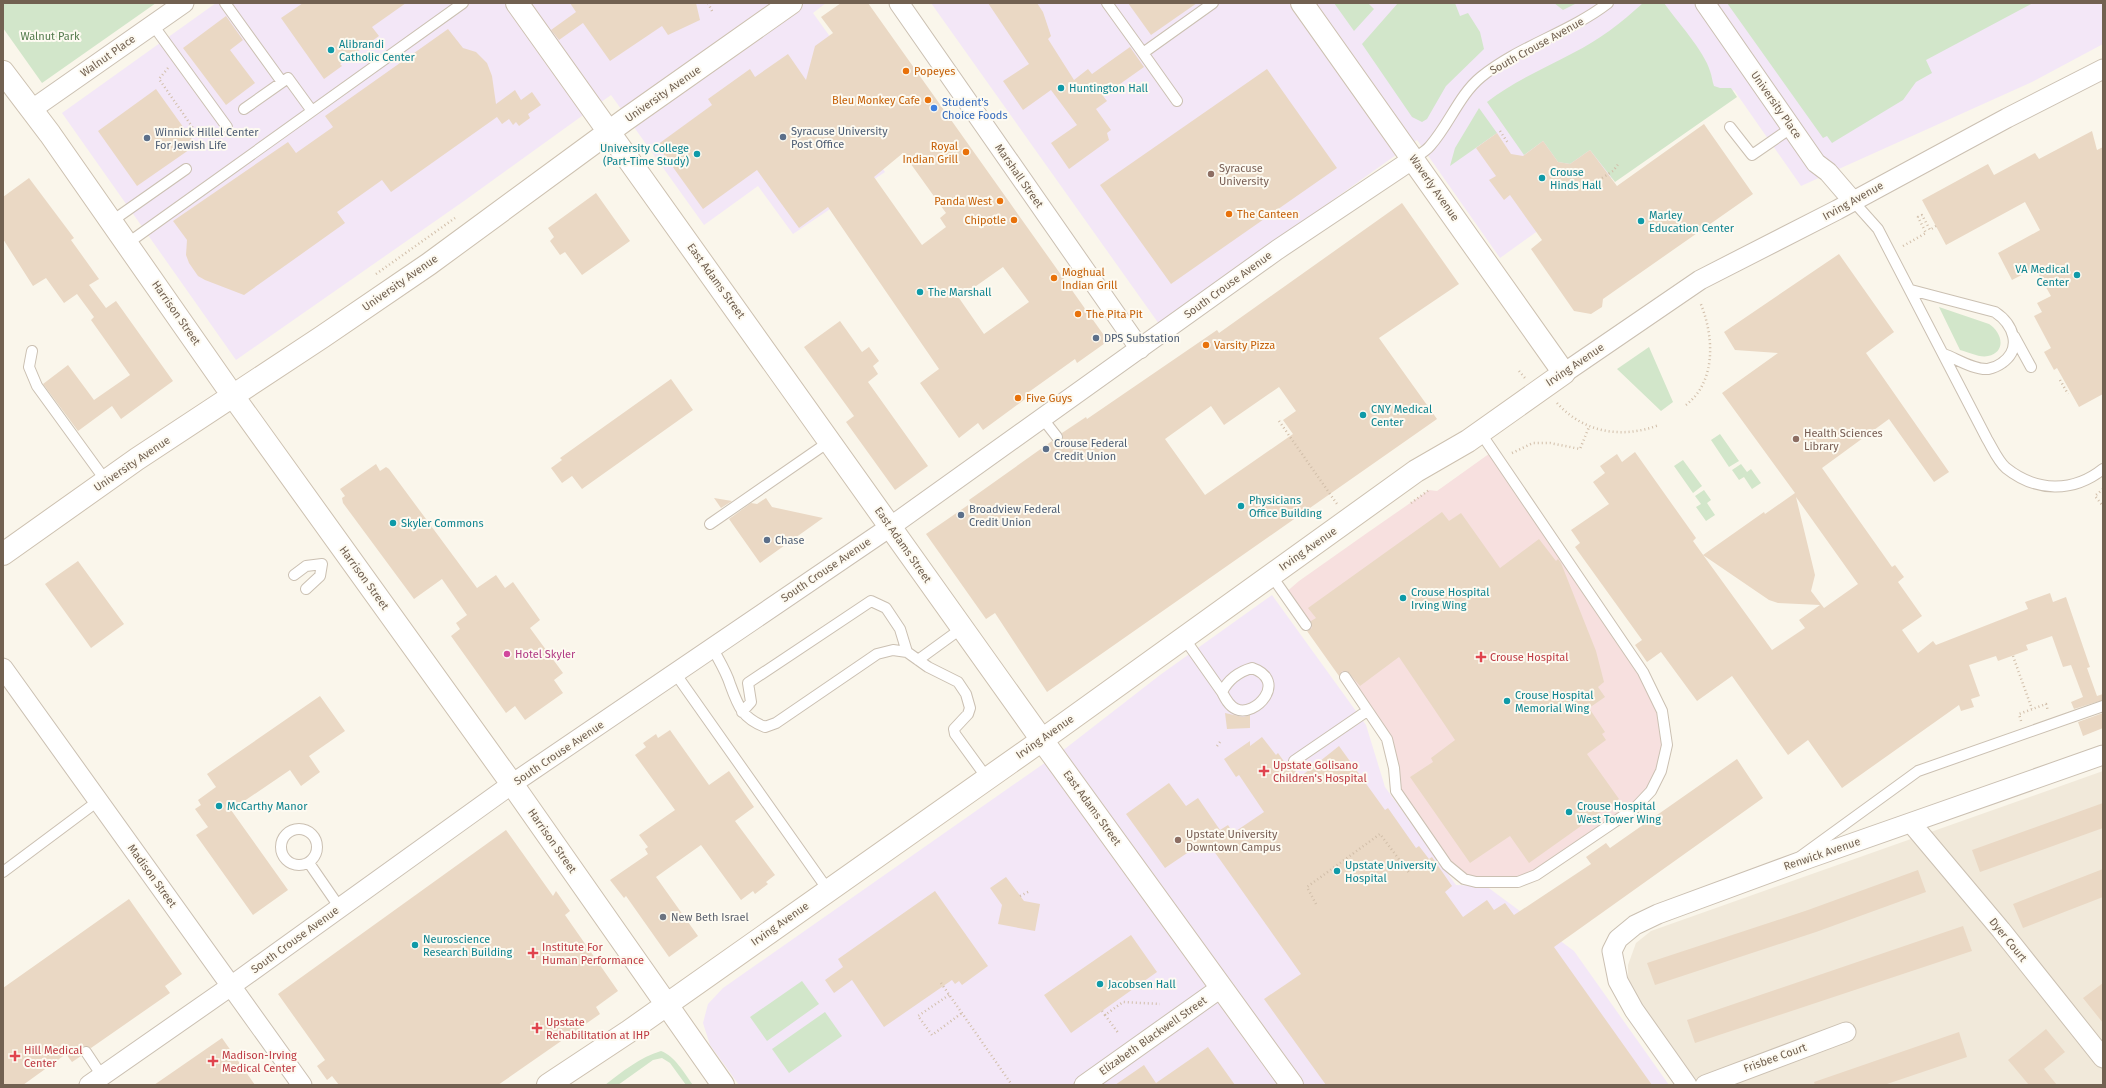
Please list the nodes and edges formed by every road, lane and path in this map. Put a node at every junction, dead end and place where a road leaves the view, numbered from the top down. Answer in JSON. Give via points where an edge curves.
{"nodes":[{"id":1,"x":184,"y":3,"type":"edge"},
{"id":2,"x":225,"y":3,"type":"edge"},
{"id":3,"x":463,"y":3,"type":"edge"},
{"id":4,"x":517,"y":3,"type":"edge"},
{"id":5,"x":708,"y":3,"type":"edge"},
{"id":6,"x":791,"y":3,"type":"edge"},
{"id":7,"x":898,"y":3,"type":"edge"},
{"id":8,"x":1107,"y":3,"type":"edge"},
{"id":9,"x":1213,"y":3,"type":"edge"},
{"id":10,"x":1302,"y":3,"type":"edge"},
{"id":11,"x":1608,"y":3,"type":"edge"},
{"id":12,"x":1705,"y":3,"type":"edge"},
{"id":13,"x":713,"y":13,"type":"dead end"},
{"id":14,"x":153,"y":25,"type":"junction"},
{"id":15,"x":1143,"y":53,"type":"junction"},
{"id":16,"x":167,"y":66,"type":"dead end"},
{"id":17,"x":2103,"y":69,"type":"edge"},
{"id":18,"x":3,"y":72,"type":"edge"},
{"id":19,"x":282,"y":82,"type":"junction"},
{"id":20,"x":1177,"y":101,"type":"dead end"},
{"id":21,"x":244,"y":109,"type":"dead end"},
{"id":22,"x":31,"y":110,"type":"junction"},
{"id":23,"x":312,"y":111,"type":"junction"},
{"id":24,"x":227,"y":127,"type":"dead end"},
{"id":25,"x":1730,"y":127,"type":"dead end"},
{"id":26,"x":1791,"y":128,"type":"junction"},
{"id":27,"x":1500,"y":131,"type":"dead end"},
{"id":28,"x":609,"y":132,"type":"junction"},
{"id":29,"x":200,"y":138,"type":"dead end"},
{"id":30,"x":1508,"y":143,"type":"dead end"},
{"id":31,"x":1414,"y":159,"type":"junction"},
{"id":32,"x":1619,"y":163,"type":"dead end"},
{"id":33,"x":186,"y":169,"type":"dead end"},
{"id":34,"x":1602,"y":178,"type":"dead end"},
{"id":35,"x":1854,"y":201,"type":"junction"},
{"id":36,"x":456,"y":217,"type":"dead end"},
{"id":37,"x":112,"y":222,"type":"junction"},
{"id":38,"x":1936,"y":226,"type":"dead end"},
{"id":39,"x":128,"y":243,"type":"junction"},
{"id":40,"x":1903,"y":246,"type":"dead end"},
{"id":41,"x":372,"y":277,"type":"dead end"},
{"id":42,"x":1692,"y":285,"type":"junction"},
{"id":43,"x":1911,"y":290,"type":"junction"},
{"id":44,"x":2014,"y":336,"type":"junction"},
{"id":45,"x":1140,"y":349,"type":"junction"},
{"id":46,"x":32,"y":351,"type":"dead end"},
{"id":47,"x":1944,"y":354,"type":"junction"},
{"id":48,"x":2031,"y":367,"type":"dead end"},
{"id":49,"x":1519,"y":371,"type":"dead end"},
{"id":50,"x":1564,"y":373,"type":"junction"},
{"id":51,"x":1525,"y":378,"type":"dead end"},
{"id":52,"x":2060,"y":380,"type":"dead end"},
{"id":53,"x":2068,"y":394,"type":"dead end"},
{"id":54,"x":233,"y":396,"type":"junction"},
{"id":55,"x":1557,"y":403,"type":"dead end"},
{"id":56,"x":1686,"y":405,"type":"dead end"},
{"id":57,"x":1043,"y":419,"type":"junction"},
{"id":58,"x":1279,"y":421,"type":"dead end"},
{"id":59,"x":1659,"y":425,"type":"dead end"},
{"id":60,"x":1589,"y":427,"type":"junction"},
{"id":61,"x":1480,"y":432,"type":"junction"},
{"id":62,"x":1057,"y":437,"type":"dead end"},
{"id":63,"x":830,"y":441,"type":"junction"},
{"id":64,"x":1510,"y":454,"type":"dead end"},
{"id":65,"x":2103,"y":469,"type":"edge"},
{"id":66,"x":106,"y":481,"type":"junction"},
{"id":67,"x":2103,"y":489,"type":"edge"},
{"id":68,"x":1430,"y":490,"type":"dead end"},
{"id":69,"x":1411,"y":503,"type":"dead end"},
{"id":70,"x":1338,"y":505,"type":"dead end"},
{"id":71,"x":2103,"y":506,"type":"edge"},
{"id":72,"x":710,"y":524,"type":"dead end"},
{"id":73,"x":890,"y":527,"type":"junction"},
{"id":74,"x":3,"y":554,"type":"edge"},
{"id":75,"x":294,"y":575,"type":"dead end"},
{"id":76,"x":1271,"y":575,"type":"junction"},
{"id":77,"x":306,"y":588,"type":"dead end"},
{"id":78,"x":1306,"y":625,"type":"dead end"},
{"id":79,"x":962,"y":628,"type":"junction"},
{"id":80,"x":1184,"y":638,"type":"junction"},
{"id":81,"x":712,"y":647,"type":"junction"},
{"id":82,"x":907,"y":652,"type":"junction"},
{"id":83,"x":2012,"y":656,"type":"dead end"},
{"id":84,"x":918,"y":660,"type":"junction"},
{"id":85,"x":3,"y":668,"type":"edge"},
{"id":86,"x":674,"y":673,"type":"junction"},
{"id":87,"x":1345,"y":677,"type":"dead end"},
{"id":88,"x":1222,"y":692,"type":"junction"},
{"id":89,"x":2046,"y":704,"type":"dead end"},
{"id":90,"x":2103,"y":706,"type":"edge"},
{"id":91,"x":2032,"y":709,"type":"junction"},
{"id":92,"x":1368,"y":711,"type":"junction"},
{"id":93,"x":742,"y":712,"type":"junction"},
{"id":94,"x":2019,"y":714,"type":"dead end"},
{"id":95,"x":1042,"y":740,"type":"junction"},
{"id":96,"x":1220,"y":742,"type":"dead end"},
{"id":97,"x":1217,"y":746,"type":"dead end"},
{"id":98,"x":2103,"y":755,"type":"edge"},
{"id":99,"x":1294,"y":761,"type":"dead end"},
{"id":100,"x":987,"y":778,"type":"junction"},
{"id":101,"x":512,"y":784,"type":"junction"},
{"id":102,"x":98,"y":801,"type":"junction"},
{"id":103,"x":1911,"y":823,"type":"junction"},
{"id":104,"x":309,"y":863,"type":"dead end"},
{"id":105,"x":1789,"y":866,"type":"junction"},
{"id":106,"x":3,"y":872,"type":"edge"},
{"id":107,"x":1410,"y":874,"type":"dead end"},
{"id":108,"x":828,"y":890,"type":"junction"},
{"id":109,"x":1030,"y":891,"type":"dead end"},
{"id":110,"x":1020,"y":896,"type":"dead end"},
{"id":111,"x":1316,"y":904,"type":"dead end"},
{"id":112,"x":340,"y":908,"type":"junction"},
{"id":113,"x":941,"y":983,"type":"dead end"},
{"id":114,"x":231,"y":986,"type":"junction"},
{"id":115,"x":1222,"y":987,"type":"junction"},
{"id":116,"x":949,"y":995,"type":"junction"},
{"id":117,"x":666,"y":1004,"type":"junction"},
{"id":118,"x":1160,"y":1004,"type":"dead end"},
{"id":119,"x":1102,"y":1010,"type":"dead end"},
{"id":120,"x":962,"y":1013,"type":"junction"},
{"id":121,"x":1105,"y":1015,"type":"junction"},
{"id":122,"x":1846,"y":1032,"type":"dead end"},
{"id":123,"x":1119,"y":1034,"type":"dead end"},
{"id":124,"x":86,"y":1052,"type":"dead end"},
{"id":125,"x":2103,"y":1058,"type":"edge"},
{"id":126,"x":95,"y":1081,"type":"edge"},
{"id":127,"x":302,"y":1085,"type":"edge"},
{"id":128,"x":548,"y":1085,"type":"edge"},
{"id":129,"x":723,"y":1085,"type":"edge"},
{"id":130,"x":1012,"y":1085,"type":"edge"},
{"id":131,"x":1084,"y":1085,"type":"edge"},
{"id":132,"x":1292,"y":1085,"type":"edge"},
{"id":133,"x":1687,"y":1085,"type":"edge"},
{"id":134,"x":1705,"y":1085,"type":"edge"}],
"edges":[{"from":1,"to":14,"type":"street","name":"Walnut Place"},
{"from":2,"to":19,"type":"lane"},
{"from":3,"to":23,"type":"lane"},
{"from":4,"to":28,"type":"street","name":"East Adams Street"},
{"from":5,"to":13,"type":"path"},
{"from":6,"to":28,"type":"street","name":"University Avenue"},
{"from":7,"to":45,"type":"street","name":"Marshall Street"},
{"from":8,"to":15,"type":"lane"},
{"from":9,"to":15,"type":"lane"},
{"from":10,"to":31,"type":"street","name":"Waverly Avenue"},
{"from":11,"to":31,"type":"lane","name":"South Crouse Avenue","via":[[1592,15],[1508,59],[1482,76],[1472,85],[1430,146]]},
{"from":12,"to":26,"type":"street","name":"University Place"},
{"from":14,"to":22,"type":"street","name":"Walnut Place"},
{"from":14,"to":24,"type":"lane"},
{"from":15,"to":20,"type":"lane"},
{"from":16,"to":29,"type":"path","via":[[168,71],[159,79]]},
{"from":17,"to":35,"type":"street","name":"Irving Avenue"},
{"from":18,"to":22,"type":"street","name":"Harrison Street"},
{"from":19,"to":21,"type":"lane"},
{"from":19,"to":23,"type":"lane","via":[[288,78]]},
{"from":22,"to":37,"type":"street","name":"Harrison Street"},
{"from":23,"to":39,"type":"lane"},
{"from":25,"to":26,"type":"lane","via":[[1752,155]]},
{"from":26,"to":35,"type":"street","name":"University Place","via":[[1816,163],[1828,172]]},
{"from":27,"to":30,"type":"path"},
{"from":28,"to":54,"type":"street","name":"University Avenue","via":[[429,264]]},
{"from":28,"to":63,"type":"street","name":"East Adams Street"},
{"from":31,"to":45,"type":"street","name":"South Crouse Avenue","via":[[1277,250]]},
{"from":31,"to":50,"type":"street","name":"Waverly Avenue"},
{"from":32,"to":34,"type":"path","via":[[1613,171]]},
{"from":33,"to":37,"type":"lane"},
{"from":35,"to":42,"type":"street","name":"Irving Avenue"},
{"from":35,"to":43,"type":"lane","via":[[1878,229]]},
{"from":36,"to":41,"type":"path","name":"University Avenue"},
{"from":37,"to":39,"type":"street","name":"Harrison Street"},
{"from":38,"to":40,"type":"path","via":[[1930,230],[1922,215],[1918,218],[1926,233]]},
{"from":39,"to":54,"type":"street","name":"Harrison Street"},
{"from":42,"to":50,"type":"street","name":"Irving Avenue"},
{"from":42,"to":56,"type":"path","via":[[1702,306],[1711,344],[1704,380],[1698,393]]},
{"from":43,"to":44,"type":"lane","via":[[1995,312],[2004,318]]},
{"from":43,"to":47,"type":"lane"},
{"from":44,"to":47,"type":"lane","via":[[2011,354],[1997,366],[1989,369],[1973,366]]},
{"from":44,"to":48,"type":"lane"},
{"from":45,"to":57,"type":"street","name":"South Crouse Avenue"},
{"from":46,"to":66,"type":"lane","via":[[29,367],[37,386]]},
{"from":47,"to":65,"type":"lane","via":[[1987,439],[2006,467],[2031,482],[2054,488],[2082,481]]},
{"from":49,"to":51,"type":"path"},
{"from":50,"to":61,"type":"street","name":"Irving Avenue"},
{"from":52,"to":53,"type":"path"},
{"from":54,"to":66,"type":"street","name":"University Avenue"},
{"from":54,"to":101,"type":"street","name":"Harrison Street"},
{"from":55,"to":60,"type":"path","via":[[1575,420]]},
{"from":57,"to":62,"type":"lane"},
{"from":57,"to":73,"type":"street","name":"South Crouse Avenue"},
{"from":58,"to":70,"type":"path"},
{"from":59,"to":60,"type":"path","via":[[1627,433],[1614,433]]},
{"from":60,"to":64,"type":"path","via":[[1580,449],[1550,443],[1533,443]]},
{"from":61,"to":76,"type":"street","name":"Irving Avenue","via":[[1416,471]]},
{"from":61,"to":92,"type":"lane","via":[[1643,672],[1662,711],[1668,745],[1661,771],[1651,791],[1634,808],[1536,875],[1518,882],[1476,882],[1464,878],[1447,865],[1396,792],[1394,768],[1387,739]]},
{"from":63,"to":72,"type":"lane"},
{"from":63,"to":73,"type":"street","name":"East Adams Street"},
{"from":66,"to":74,"type":"street","name":"University Avenue"},
{"from":67,"to":71,"type":"path","via":[[2095,496]]},
{"from":68,"to":69,"type":"path"},
{"from":73,"to":79,"type":"street","name":"East Adams Street"},
{"from":73,"to":81,"type":"street","name":"South Crouse Avenue"},
{"from":75,"to":77,"type":"lane","via":[[306,566],[322,564],[320,576]]},
{"from":76,"to":78,"type":"lane"},
{"from":76,"to":80,"type":"street","name":"Irving Avenue"},
{"from":79,"to":84,"type":"lane"},
{"from":79,"to":95,"type":"street","name":"East Adams Street"},
{"from":80,"to":88,"type":"lane"},
{"from":80,"to":95,"type":"street","name":"Irving Avenue"},
{"from":81,"to":86,"type":"street","name":"South Crouse Avenue"},
{"from":81,"to":93,"type":"lane"},
{"from":82,"to":84,"type":"lane"},
{"from":82,"to":93,"type":"lane","via":[[893,650],[877,654],[771,726],[755,723]]},
{"from":82,"to":93,"type":"lane","via":[[900,629],[886,608],[872,602],[748,683],[751,702]]},
{"from":83,"to":91,"type":"path"},
{"from":84,"to":100,"type":"lane","via":[[952,678],[966,694],[970,708],[966,717],[954,729],[955,734]]},
{"from":85,"to":102,"type":"street","name":"Madison Street"},
{"from":86,"to":101,"type":"street","name":"South Crouse Avenue"},
{"from":86,"to":108,"type":"lane"},
{"from":87,"to":92,"type":"lane"},
{"from":88,"to":88,"type":"lane","via":[[1236,709],[1250,709],[1267,695],[1270,684],[1266,676],[1252,668],[1232,678]]},
{"from":89,"to":91,"type":"path"},
{"from":90,"to":105,"type":"lane","via":[[1918,770],[1816,843]]},
{"from":91,"to":94,"type":"path"},
{"from":92,"to":99,"type":"lane"},
{"from":95,"to":100,"type":"street","name":"Irving Avenue"},
{"from":95,"to":115,"type":"street","name":"East Adams Street"},
{"from":96,"to":97,"type":"path"},
{"from":98,"to":103,"type":"street","name":"Renwick Avenue"},
{"from":100,"to":108,"type":"street","name":"Irving Avenue"},
{"from":101,"to":112,"type":"street","name":"South Crouse Avenue"},
{"from":101,"to":117,"type":"street","name":"Harrison Street"},
{"from":102,"to":106,"type":"lane"},
{"from":102,"to":114,"type":"street","name":"Madison Street"},
{"from":103,"to":105,"type":"street","name":"Renwick Avenue"},
{"from":103,"to":125,"type":"street","name":"Dyer Court"},
{"from":104,"to":112,"type":"lane"},
{"from":105,"to":133,"type":"street","name":"Renwick Avenue","via":[[1658,914],[1635,925],[1618,939],[1612,951],[1618,982],[1634,1010]]},
{"from":107,"to":111,"type":"path","via":[[1380,834],[1307,888]]},
{"from":108,"to":117,"type":"street","name":"Irving Avenue"},
{"from":109,"to":110,"type":"path"},
{"from":112,"to":114,"type":"street","name":"South Crouse Avenue"},
{"from":113,"to":116,"type":"path"},
{"from":114,"to":126,"type":"street","name":"South Crouse Avenue"},
{"from":114,"to":127,"type":"street","name":"Madison Street"},
{"from":115,"to":131,"type":"street","name":"Elizabeth Blackwell Street"},
{"from":115,"to":132,"type":"street","name":"East Adams Street"},
{"from":116,"to":120,"type":"path"},
{"from":116,"to":120,"type":"path","via":[[918,1016],[932,1035]]},
{"from":117,"to":128,"type":"street","name":"Irving Avenue"},
{"from":117,"to":129,"type":"street","name":"Harrison Street"},
{"from":118,"to":121,"type":"path","via":[[1123,1002]]},
{"from":119,"to":121,"type":"path"},
{"from":120,"to":130,"type":"path"},
{"from":121,"to":123,"type":"path"},
{"from":122,"to":134,"type":"street","name":"Frisbee Court"},
{"from":124,"to":126,"type":"lane"}]}
